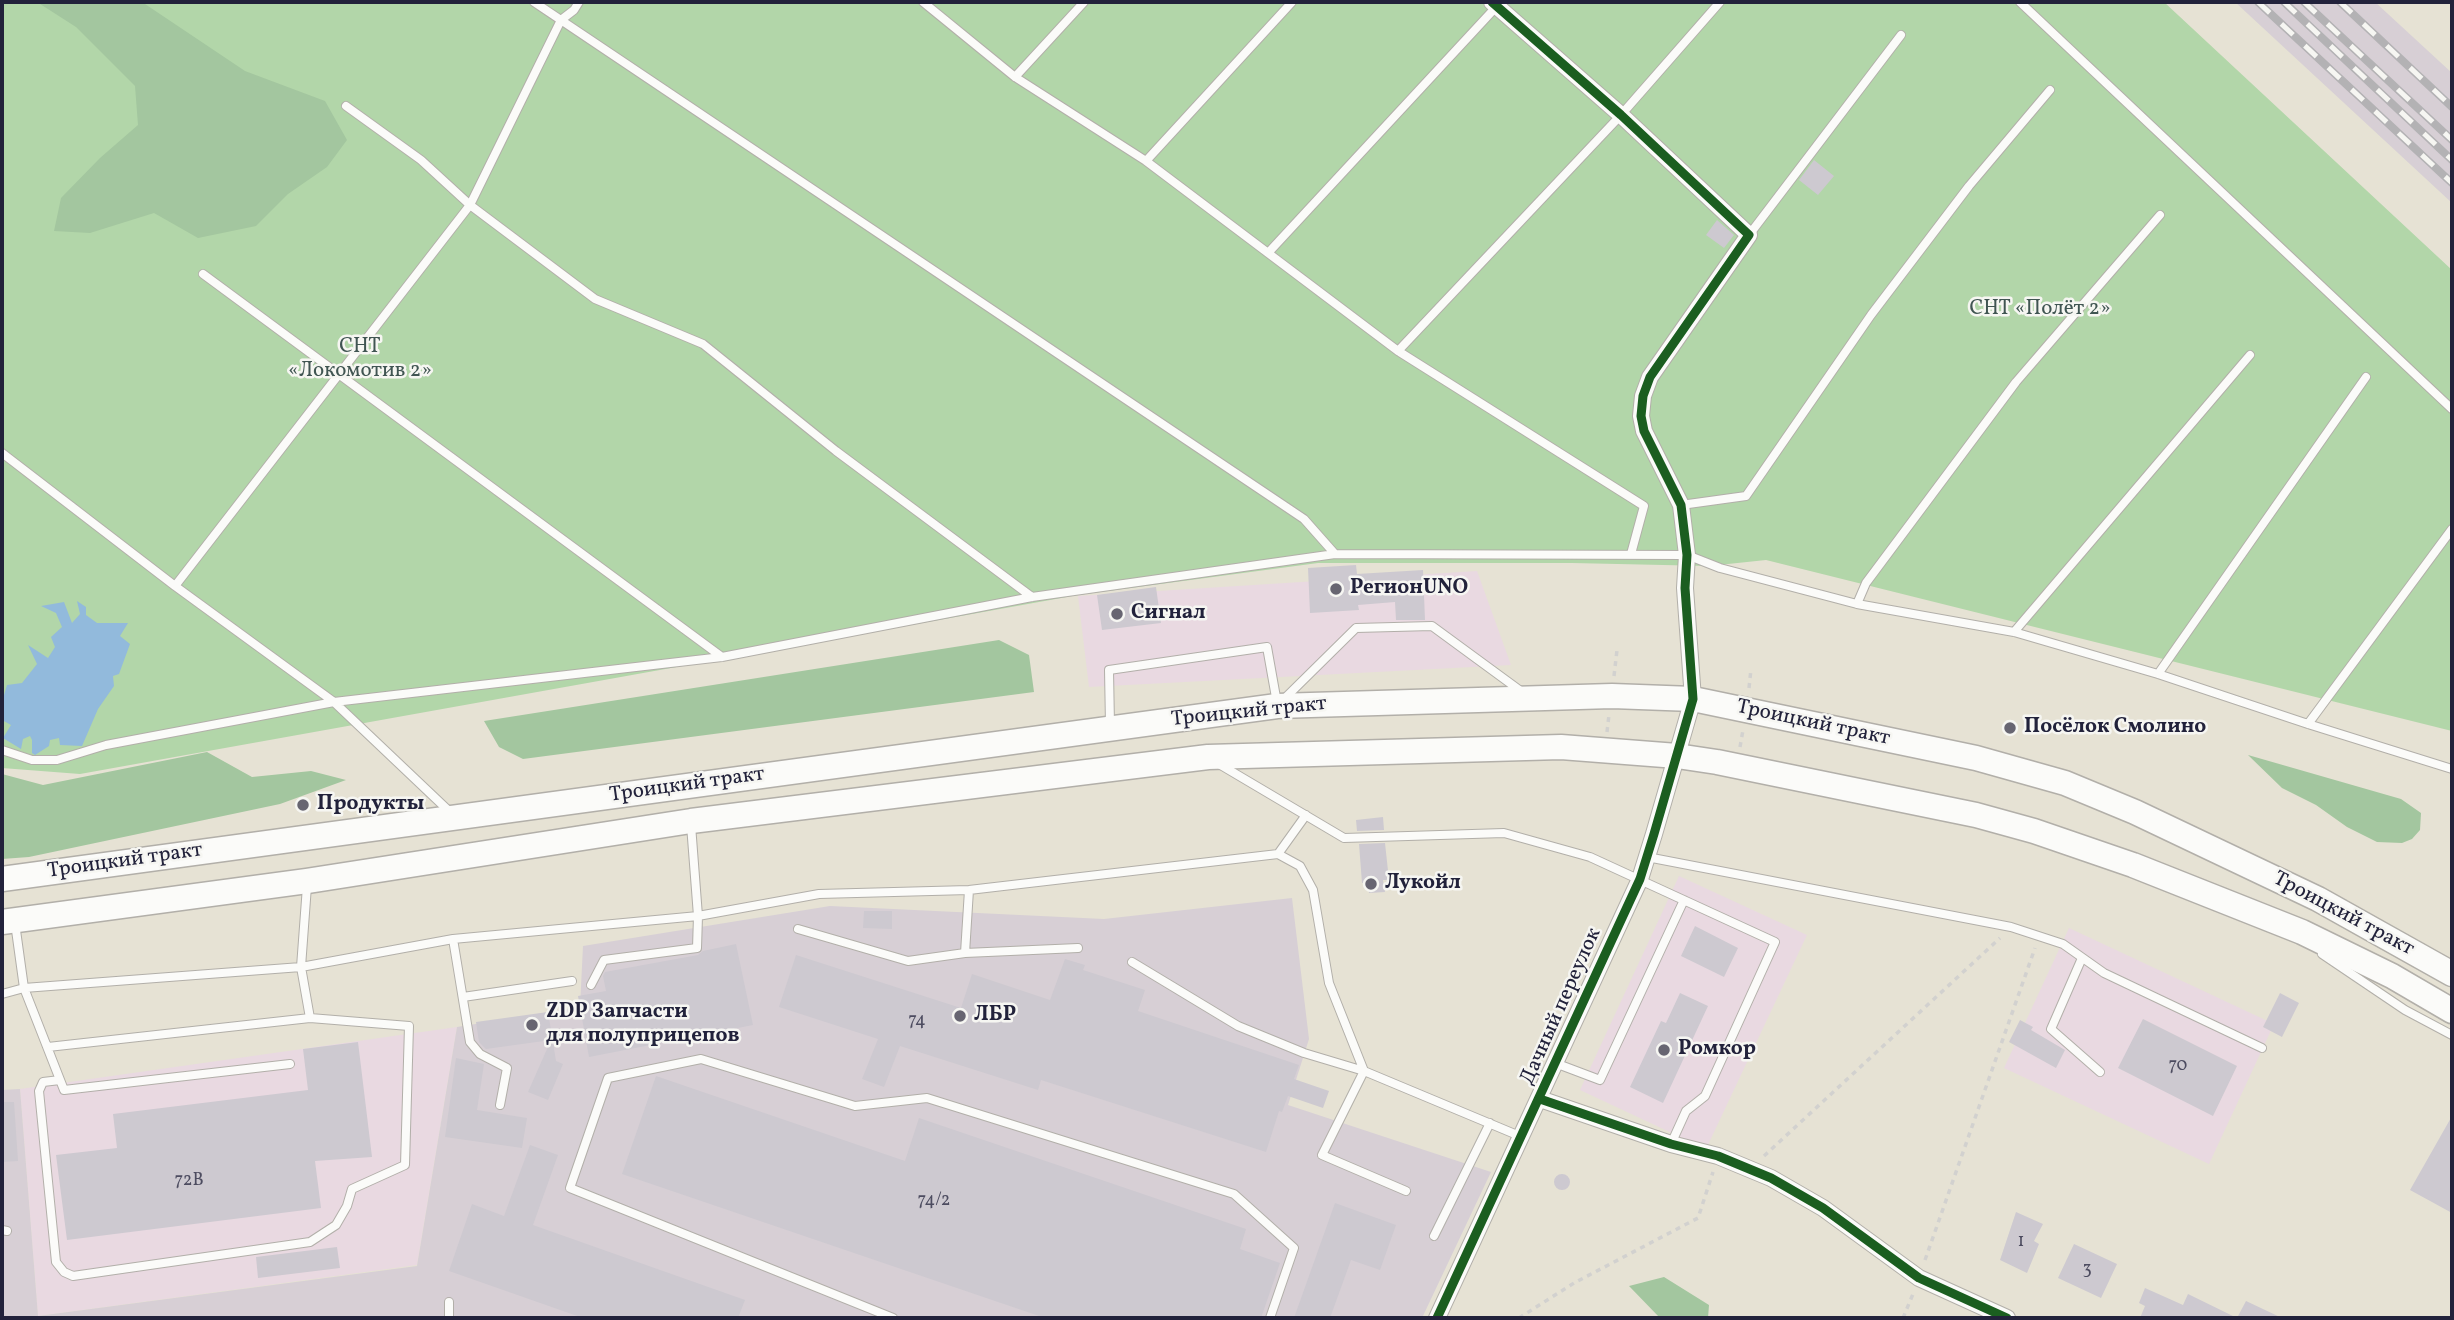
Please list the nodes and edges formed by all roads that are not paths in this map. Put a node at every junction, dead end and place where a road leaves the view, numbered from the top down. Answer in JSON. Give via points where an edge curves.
{"nodes":[{"id":1,"x":534,"y":2,"type":"edge"},
{"id":2,"x":579,"y":2,"type":"edge"},
{"id":3,"x":923,"y":2,"type":"edge"},
{"id":4,"x":1084,"y":2,"type":"edge"},
{"id":5,"x":1292,"y":2,"type":"edge"},
{"id":6,"x":1720,"y":2,"type":"edge"},
{"id":7,"x":2020,"y":2,"type":"edge"},
{"id":8,"x":1496,"y":3,"type":"edge"},
{"id":9,"x":561,"y":20,"type":"junction"},
{"id":10,"x":1901,"y":36,"type":"dead end"},
{"id":11,"x":1016,"y":76,"type":"junction"},
{"id":12,"x":2050,"y":90,"type":"dead end"},
{"id":13,"x":345,"y":106,"type":"dead end"},
{"id":14,"x":1621,"y":116,"type":"junction"},
{"id":15,"x":1146,"y":161,"type":"junction"},
{"id":16,"x":470,"y":205,"type":"junction"},
{"id":17,"x":2160,"y":215,"type":"dead end"},
{"id":18,"x":1749,"y":234,"type":"junction"},
{"id":19,"x":1268,"y":253,"type":"junction"},
{"id":20,"x":203,"y":274,"type":"dead end"},
{"id":21,"x":1398,"y":351,"type":"junction"},
{"id":22,"x":2250,"y":355,"type":"dead end"},
{"id":23,"x":338,"y":374,"type":"junction"},
{"id":24,"x":2366,"y":377,"type":"dead end"},
{"id":25,"x":2452,"y":409,"type":"edge"},
{"id":26,"x":2,"y":453,"type":"edge"},
{"id":27,"x":1681,"y":506,"type":"junction"},
{"id":28,"x":2452,"y":529,"type":"edge"},
{"id":29,"x":1335,"y":554,"type":"junction"},
{"id":30,"x":1631,"y":554,"type":"junction"},
{"id":31,"x":1687,"y":555,"type":"junction"},
{"id":32,"x":175,"y":586,"type":"junction"},
{"id":33,"x":1032,"y":597,"type":"junction"},
{"id":34,"x":1857,"y":604,"type":"junction"},
{"id":35,"x":2014,"y":632,"type":"junction"},
{"id":36,"x":722,"y":657,"type":"junction"},
{"id":37,"x":2158,"y":674,"type":"junction"},
{"id":38,"x":1530,"y":698,"type":"junction"},
{"id":39,"x":1693,"y":699,"type":"junction"},
{"id":40,"x":334,"y":702,"type":"junction"},
{"id":41,"x":1278,"y":706,"type":"junction"},
{"id":42,"x":2308,"y":724,"type":"junction"},
{"id":43,"x":1110,"y":728,"type":"junction"},
{"id":44,"x":2,"y":750,"type":"edge"},
{"id":45,"x":1677,"y":756,"type":"junction"},
{"id":46,"x":1208,"y":757,"type":"junction"},
{"id":47,"x":2452,"y":769,"type":"edge"},
{"id":48,"x":1306,"y":816,"type":"junction"},
{"id":49,"x":456,"y":817,"type":"junction"},
{"id":50,"x":691,"y":821,"type":"junction"},
{"id":51,"x":1278,"y":854,"type":"junction"},
{"id":52,"x":1647,"y":857,"type":"junction"},
{"id":53,"x":1640,"y":878,"type":"junction"},
{"id":54,"x":2,"y":879,"type":"edge"},
{"id":55,"x":307,"y":880,"type":"junction"},
{"id":56,"x":969,"y":890,"type":"junction"},
{"id":57,"x":1684,"y":900,"type":"junction"},
{"id":58,"x":698,"y":916,"type":"junction"},
{"id":59,"x":2270,"y":919,"type":"junction"},
{"id":60,"x":8,"y":921,"type":"edge"},
{"id":61,"x":798,"y":929,"type":"dead end"},
{"id":62,"x":453,"y":939,"type":"junction"},
{"id":63,"x":1078,"y":948,"type":"dead end"},
{"id":64,"x":965,"y":953,"type":"junction"},
{"id":65,"x":2082,"y":958,"type":"junction"},
{"id":66,"x":1132,"y":962,"type":"dead end"},
{"id":67,"x":301,"y":967,"type":"junction"},
{"id":68,"x":2452,"y":974,"type":"edge"},
{"id":69,"x":572,"y":981,"type":"dead end"},
{"id":70,"x":591,"y":985,"type":"dead end"},
{"id":71,"x":24,"y":988,"type":"junction"},
{"id":72,"x":2,"y":994,"type":"edge"},
{"id":73,"x":463,"y":997,"type":"junction"},
{"id":74,"x":2452,"y":1011,"type":"edge"},
{"id":75,"x":310,"y":1018,"type":"junction"},
{"id":76,"x":2452,"y":1035,"type":"edge"},
{"id":77,"x":48,"y":1047,"type":"junction"},
{"id":78,"x":2262,"y":1048,"type":"dead end"},
{"id":79,"x":1556,"y":1063,"type":"junction"},
{"id":80,"x":290,"y":1064,"type":"dead end"},
{"id":81,"x":1364,"y":1071,"type":"junction"},
{"id":82,"x":2100,"y":1072,"type":"dead end"},
{"id":83,"x":60,"y":1080,"type":"junction"},
{"id":84,"x":1540,"y":1099,"type":"junction"},
{"id":85,"x":500,"y":1105,"type":"dead end"},
{"id":86,"x":1490,"y":1124,"type":"junction"},
{"id":87,"x":1522,"y":1136,"type":"junction"},
{"id":88,"x":1671,"y":1144,"type":"junction"},
{"id":89,"x":1406,"y":1191,"type":"dead end"},
{"id":90,"x":1434,"y":1236,"type":"dead end"},
{"id":91,"x":449,"y":1302,"type":"dead end"},
{"id":92,"x":449,"y":1318,"type":"edge"},
{"id":93,"x":893,"y":1318,"type":"edge"},
{"id":94,"x":1270,"y":1318,"type":"edge"},
{"id":95,"x":1437,"y":1318,"type":"edge"},
{"id":96,"x":2007,"y":1318,"type":"edge"}],
"edges":[{"from":1,"to":9,"type":"lane"},
{"from":2,"to":9,"type":"lane"},
{"from":3,"to":11,"type":"lane"},
{"from":4,"to":11,"type":"lane"},
{"from":5,"to":15,"type":"lane"},
{"from":6,"to":14,"type":"lane"},
{"from":7,"to":25,"type":"lane"},
{"from":8,"to":14,"type":"street"},
{"from":8,"to":19,"type":"lane"},
{"from":9,"to":16,"type":"lane"},
{"from":9,"to":29,"type":"lane","via":[[1304,519]]},
{"from":10,"to":18,"type":"lane"},
{"from":11,"to":15,"type":"lane"},
{"from":12,"to":27,"type":"lane","via":[[1969,186],[1871,315],[1746,496]]},
{"from":13,"to":16,"type":"lane","via":[[421,160]]},
{"from":14,"to":18,"type":"street"},
{"from":14,"to":21,"type":"lane"},
{"from":15,"to":19,"type":"lane"},
{"from":16,"to":23,"type":"lane"},
{"from":16,"to":33,"type":"lane","via":[[595,299],[703,344],[836,451]]},
{"from":17,"to":34,"type":"lane","via":[[2017,382],[1866,583]]},
{"from":18,"to":27,"type":"street","name":"Дачный переулок","via":[[1650,377],[1643,396],[1644,431]]},
{"from":19,"to":21,"type":"lane"},
{"from":20,"to":23,"type":"lane"},
{"from":21,"to":30,"type":"lane","via":[[1644,506]]},
{"from":22,"to":35,"type":"lane"},
{"from":23,"to":32,"type":"lane"},
{"from":23,"to":36,"type":"lane"},
{"from":24,"to":37,"type":"lane"},
{"from":26,"to":32,"type":"lane"},
{"from":27,"to":31,"type":"street","name":"Дачный переулок"},
{"from":28,"to":42,"type":"lane"},
{"from":29,"to":30,"type":"lane"},
{"from":29,"to":33,"type":"lane"},
{"from":30,"to":31,"type":"lane"},
{"from":31,"to":34,"type":"lane"},
{"from":31,"to":39,"type":"street","name":"Дачный переулок"},
{"from":32,"to":40,"type":"lane"},
{"from":33,"to":36,"type":"lane"},
{"from":34,"to":35,"type":"lane"},
{"from":35,"to":37,"type":"lane"},
{"from":36,"to":40,"type":"lane"},
{"from":37,"to":42,"type":"lane"},
{"from":38,"to":39,"type":"main road","name":"Троицкий тракт"},
{"from":38,"to":41,"type":"main road","name":"Троицкий тракт"},
{"from":38,"to":41,"type":"lane","via":[[1432,626],[1356,628]]},
{"from":39,"to":45,"type":"street","name":"Дачный переулок"},
{"from":39,"to":68,"type":"main road","name":"Троицкий тракт","via":[[1976,758],[2065,783],[2318,899]]},
{"from":40,"to":44,"type":"lane","via":[[106,745],[57,760],[32,760]]},
{"from":40,"to":49,"type":"lane"},
{"from":41,"to":43,"type":"main road","name":"Троицкий тракт"},
{"from":41,"to":43,"type":"lane","via":[[1267,648],[1109,670]]},
{"from":42,"to":47,"type":"lane"},
{"from":43,"to":49,"type":"main road","name":"Троицкий тракт"},
{"from":45,"to":46,"type":"main road","name":"Троицкий тракт","via":[[1561,747]]},
{"from":45,"to":52,"type":"street","name":"Дачный переулок"},
{"from":45,"to":59,"type":"main road","name":"Троицкий тракт","via":[[1976,815],[2068,842]]},
{"from":46,"to":48,"type":"lane"},
{"from":46,"to":50,"type":"main road","name":"Троицкий тракт"},
{"from":48,"to":51,"type":"lane"},
{"from":48,"to":53,"type":"lane","via":[[1344,838],[1504,833],[1590,857]]},
{"from":49,"to":54,"type":"main road","name":"Троицкий тракт"},
{"from":50,"to":55,"type":"main road","name":"Троицкий тракт"},
{"from":50,"to":58,"type":"lane"},
{"from":51,"to":56,"type":"lane"},
{"from":51,"to":81,"type":"lane","via":[[1300,866],[1313,890],[1329,983]]},
{"from":52,"to":53,"type":"street","name":"Дачный переулок"},
{"from":52,"to":65,"type":"lane","via":[[2011,927],[2063,944]]},
{"from":53,"to":57,"type":"lane"},
{"from":53,"to":79,"type":"street","name":"Дачный переулок"},
{"from":55,"to":60,"type":"main road","name":"Троицкий тракт"},
{"from":55,"to":67,"type":"lane"},
{"from":56,"to":58,"type":"lane","via":[[820,894]]},
{"from":56,"to":64,"type":"lane"},
{"from":57,"to":79,"type":"lane","via":[[1600,1080]]},
{"from":57,"to":88,"type":"lane","via":[[1775,942],[1705,1096],[1686,1111]]},
{"from":58,"to":62,"type":"lane"},
{"from":58,"to":70,"type":"lane","via":[[697,948],[604,960]]},
{"from":59,"to":74,"type":"main road","name":"Троицкий тракт","via":[[2392,976]]},
{"from":59,"to":76,"type":"lane","via":[[2405,1010]]},
{"from":60,"to":71,"type":"lane"},
{"from":61,"to":64,"type":"lane","via":[[908,961]]},
{"from":62,"to":67,"type":"lane"},
{"from":62,"to":73,"type":"lane"},
{"from":63,"to":64,"type":"lane"},
{"from":65,"to":78,"type":"lane","via":[[2104,973]]},
{"from":65,"to":82,"type":"lane","via":[[2051,1029]]},
{"from":66,"to":81,"type":"lane","via":[[1238,1026]]},
{"from":67,"to":71,"type":"lane"},
{"from":67,"to":75,"type":"lane"},
{"from":69,"to":73,"type":"lane"},
{"from":71,"to":72,"type":"lane"},
{"from":71,"to":77,"type":"lane"},
{"from":73,"to":85,"type":"lane","via":[[470,1042],[480,1054],[507,1068]]},
{"from":75,"to":77,"type":"lane"},
{"from":75,"to":83,"type":"lane","via":[[409,1026],[405,1165],[352,1189],[336,1224],[310,1242],[73,1276],[64,1272],[56,1262],[39,1091],[43,1082]]},
{"from":77,"to":83,"type":"lane"},
{"from":79,"to":84,"type":"street","name":"Дачный переулок"},
{"from":80,"to":83,"type":"lane","via":[[64,1090]]},
{"from":81,"to":86,"type":"lane"},
{"from":81,"to":89,"type":"lane","via":[[1322,1155]]},
{"from":84,"to":87,"type":"street","name":"Дачный переулок"},
{"from":84,"to":88,"type":"street"},
{"from":86,"to":87,"type":"lane"},
{"from":86,"to":90,"type":"lane"},
{"from":87,"to":95,"type":"street","name":"Дачный переулок"},
{"from":88,"to":96,"type":"street","via":[[1750,1169],[1823,1208],[1919,1278]]},
{"from":91,"to":92,"type":"lane"},
{"from":93,"to":94,"type":"lane","via":[[570,1188],[608,1078],[701,1059],[855,1106],[927,1098],[1234,1194],[1294,1248]]}]}
